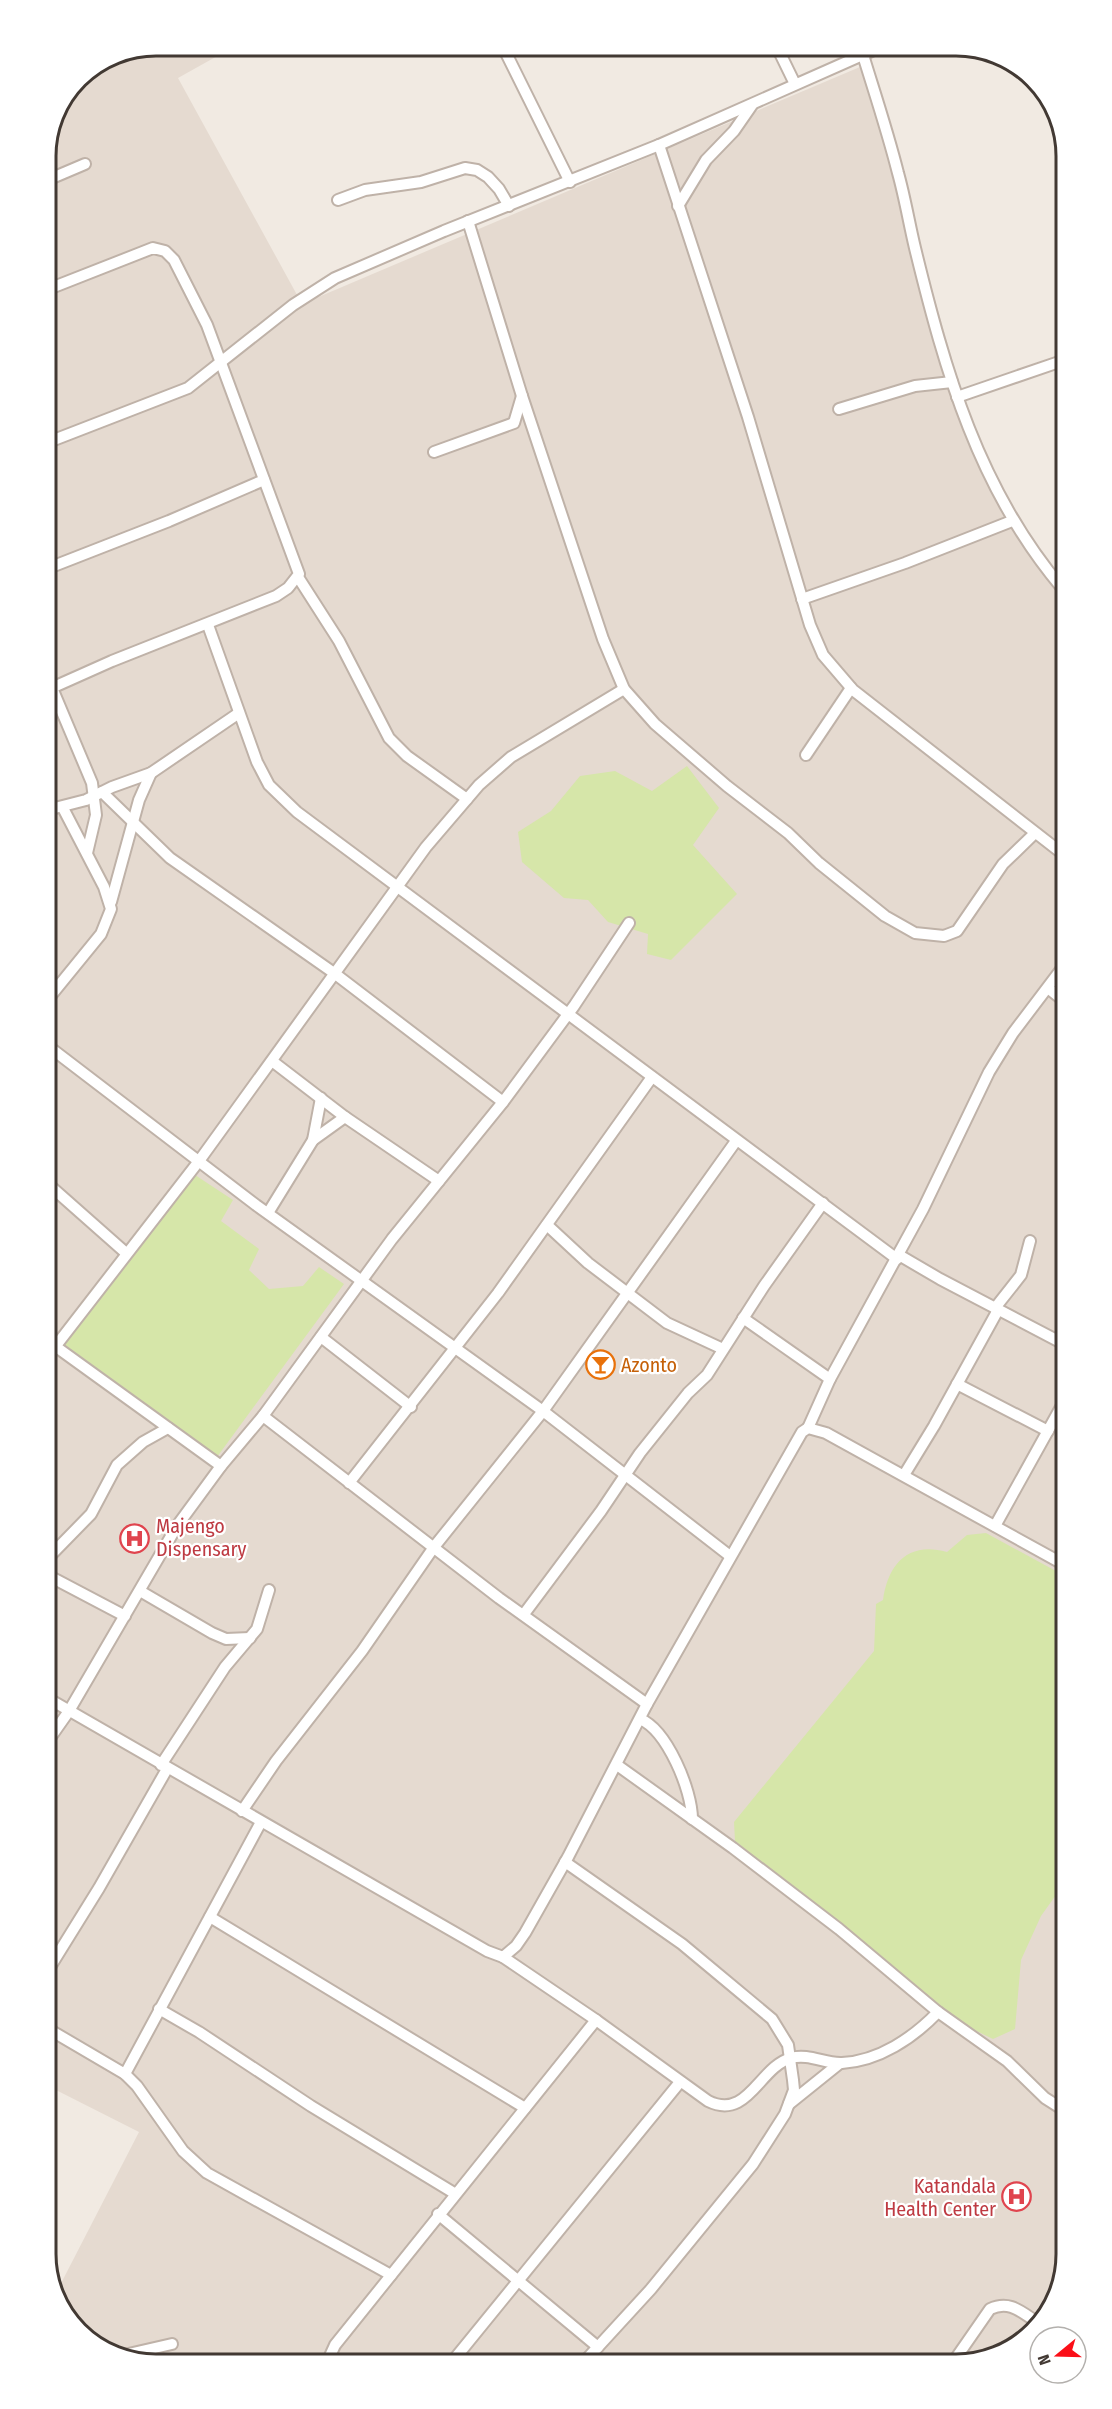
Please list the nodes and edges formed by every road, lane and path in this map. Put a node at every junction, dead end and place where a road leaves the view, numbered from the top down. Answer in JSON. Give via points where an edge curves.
{"nodes":[{"id":1,"x":507,"y":56,"type":"edge"},
{"id":2,"x":781,"y":56,"type":"edge"},
{"id":3,"x":858,"y":56,"type":"edge"},
{"id":4,"x":864,"y":56,"type":"edge"},
{"id":5,"x":795,"y":84,"type":"junction"},
{"id":6,"x":753,"y":104,"type":"junction"},
{"id":7,"x":659,"y":145,"type":"junction"},
{"id":8,"x":85,"y":164,"type":"dead end"},
{"id":9,"x":56,"y":176,"type":"edge"},
{"id":10,"x":570,"y":182,"type":"junction"},
{"id":11,"x":338,"y":200,"type":"dead end"},
{"id":12,"x":508,"y":206,"type":"junction"},
{"id":13,"x":678,"y":206,"type":"junction"},
{"id":14,"x":468,"y":221,"type":"junction"},
{"id":15,"x":56,"y":286,"type":"edge"},
{"id":16,"x":222,"y":362,"type":"junction"},
{"id":17,"x":1056,"y":363,"type":"edge"},
{"id":18,"x":952,"y":382,"type":"junction"},
{"id":19,"x":522,"y":396,"type":"junction"},
{"id":20,"x":957,"y":397,"type":"junction"},
{"id":21,"x":839,"y":409,"type":"dead end"},
{"id":22,"x":56,"y":439,"type":"edge"},
{"id":23,"x":434,"y":452,"type":"dead end"},
{"id":24,"x":264,"y":480,"type":"junction"},
{"id":25,"x":1012,"y":521,"type":"junction"},
{"id":26,"x":56,"y":565,"type":"edge"},
{"id":27,"x":298,"y":576,"type":"junction"},
{"id":28,"x":1056,"y":580,"type":"edge"},
{"id":29,"x":802,"y":599,"type":"junction"},
{"id":30,"x":208,"y":625,"type":"junction"},
{"id":31,"x":56,"y":686,"type":"edge"},
{"id":32,"x":851,"y":688,"type":"junction"},
{"id":33,"x":624,"y":689,"type":"junction"},
{"id":34,"x":56,"y":704,"type":"edge"},
{"id":35,"x":239,"y":713,"type":"junction"},
{"id":36,"x":806,"y":755,"type":"dead end"},
{"id":37,"x":151,"y":773,"type":"junction"},
{"id":38,"x":98,"y":794,"type":"junction"},
{"id":39,"x":467,"y":800,"type":"junction"},
{"id":40,"x":63,"y":808,"type":"junction"},
{"id":41,"x":56,"y":809,"type":"edge"},
{"id":42,"x":134,"y":825,"type":"junction"},
{"id":43,"x":1034,"y":834,"type":"junction"},
{"id":44,"x":1056,"y":849,"type":"edge"},
{"id":45,"x":87,"y":852,"type":"junction"},
{"id":46,"x":397,"y":888,"type":"junction"},
{"id":47,"x":111,"y":902,"type":"junction"},
{"id":48,"x":630,"y":922,"type":"dead end"},
{"id":49,"x":334,"y":973,"type":"junction"},
{"id":50,"x":1056,"y":977,"type":"edge"},
{"id":51,"x":1048,"y":988,"type":"junction"},
{"id":52,"x":56,"y":989,"type":"edge"},
{"id":53,"x":1056,"y":994,"type":"edge"},
{"id":54,"x":567,"y":1016,"type":"junction"},
{"id":55,"x":56,"y":1052,"type":"edge"},
{"id":56,"x":272,"y":1060,"type":"junction"},
{"id":57,"x":652,"y":1077,"type":"junction"},
{"id":58,"x":321,"y":1098,"type":"junction"},
{"id":59,"x":503,"y":1101,"type":"junction"},
{"id":60,"x":345,"y":1117,"type":"junction"},
{"id":61,"x":313,"y":1140,"type":"junction"},
{"id":62,"x":736,"y":1141,"type":"junction"},
{"id":63,"x":199,"y":1161,"type":"junction"},
{"id":64,"x":439,"y":1181,"type":"junction"},
{"id":65,"x":56,"y":1191,"type":"edge"},
{"id":66,"x":823,"y":1203,"type":"junction"},
{"id":67,"x":268,"y":1213,"type":"junction"},
{"id":68,"x":547,"y":1225,"type":"junction"},
{"id":69,"x":1030,"y":1241,"type":"dead end"},
{"id":70,"x":126,"y":1253,"type":"junction"},
{"id":71,"x":898,"y":1257,"type":"junction"},
{"id":72,"x":363,"y":1281,"type":"junction"},
{"id":73,"x":628,"y":1292,"type":"junction"},
{"id":74,"x":997,"y":1309,"type":"junction"},
{"id":75,"x":743,"y":1318,"type":"junction"},
{"id":76,"x":321,"y":1337,"type":"junction"},
{"id":77,"x":56,"y":1339,"type":"edge"},
{"id":78,"x":1056,"y":1340,"type":"edge"},
{"id":79,"x":56,"y":1347,"type":"edge"},
{"id":80,"x":455,"y":1349,"type":"junction"},
{"id":81,"x":723,"y":1349,"type":"junction"},
{"id":82,"x":830,"y":1379,"type":"junction"},
{"id":83,"x":957,"y":1384,"type":"junction"},
{"id":84,"x":411,"y":1407,"type":"junction"},
{"id":85,"x":543,"y":1411,"type":"junction"},
{"id":86,"x":262,"y":1416,"type":"junction"},
{"id":87,"x":1056,"y":1416,"type":"edge"},
{"id":88,"x":168,"y":1428,"type":"junction"},
{"id":89,"x":808,"y":1428,"type":"junction"},
{"id":90,"x":1048,"y":1431,"type":"junction"},
{"id":91,"x":220,"y":1466,"type":"junction"},
{"id":92,"x":904,"y":1474,"type":"junction"},
{"id":93,"x":626,"y":1475,"type":"junction"},
{"id":94,"x":349,"y":1483,"type":"junction"},
{"id":95,"x":995,"y":1526,"type":"junction"},
{"id":96,"x":434,"y":1546,"type":"junction"},
{"id":97,"x":56,"y":1550,"type":"edge"},
{"id":98,"x":730,"y":1556,"type":"junction"},
{"id":99,"x":1056,"y":1560,"type":"edge"},
{"id":100,"x":56,"y":1580,"type":"edge"},
{"id":101,"x":269,"y":1590,"type":"dead end"},
{"id":102,"x":140,"y":1591,"type":"junction"},
{"id":103,"x":524,"y":1614,"type":"junction"},
{"id":104,"x":125,"y":1616,"type":"junction"},
{"id":105,"x":250,"y":1638,"type":"junction"},
{"id":106,"x":56,"y":1703,"type":"edge"},
{"id":107,"x":647,"y":1704,"type":"junction"},
{"id":108,"x":69,"y":1711,"type":"junction"},
{"id":109,"x":640,"y":1719,"type":"junction"},
{"id":110,"x":56,"y":1729,"type":"edge"},
{"id":111,"x":617,"y":1765,"type":"junction"},
{"id":112,"x":164,"y":1767,"type":"junction"},
{"id":113,"x":242,"y":1811,"type":"junction"},
{"id":114,"x":692,"y":1819,"type":"junction"},
{"id":115,"x":261,"y":1822,"type":"junction"},
{"id":116,"x":565,"y":1862,"type":"junction"},
{"id":117,"x":210,"y":1917,"type":"junction"},
{"id":118,"x":56,"y":1956,"type":"edge"},
{"id":119,"x":503,"y":1957,"type":"junction"},
{"id":120,"x":159,"y":2009,"type":"junction"},
{"id":121,"x":938,"y":2012,"type":"junction"},
{"id":122,"x":596,"y":2020,"type":"junction"},
{"id":123,"x":56,"y":2034,"type":"edge"},
{"id":124,"x":790,"y":2058,"type":"junction"},
{"id":125,"x":840,"y":2063,"type":"junction"},
{"id":126,"x":125,"y":2074,"type":"junction"},
{"id":127,"x":681,"y":2082,"type":"junction"},
{"id":128,"x":788,"y":2104,"type":"junction"},
{"id":129,"x":1056,"y":2104,"type":"edge"},
{"id":130,"x":525,"y":2108,"type":"junction"},
{"id":131,"x":454,"y":2193,"type":"junction"},
{"id":132,"x":438,"y":2214,"type":"junction"},
{"id":133,"x":391,"y":2275,"type":"junction"},
{"id":134,"x":518,"y":2280,"type":"junction"},
{"id":135,"x":1032,"y":2319,"type":"edge"},
{"id":136,"x":172,"y":2344,"type":"dead end"},
{"id":137,"x":598,"y":2347,"type":"junction"},
{"id":138,"x":137,"y":2352,"type":"edge"},
{"id":139,"x":331,"y":2353,"type":"edge"},
{"id":140,"x":459,"y":2353,"type":"edge"},
{"id":141,"x":592,"y":2354,"type":"edge"},
{"id":142,"x":959,"y":2354,"type":"edge"}],
"edges":[{"from":1,"to":10,"type":"street"},
{"from":2,"to":5,"type":"street"},
{"from":3,"to":5,"type":"street"},
{"from":4,"to":18,"type":"street","via":[[899,174]]},
{"from":5,"to":6,"type":"street"},
{"from":6,"to":7,"type":"street"},
{"from":6,"to":13,"type":"street","via":[[706,160]]},
{"from":7,"to":10,"type":"street"},
{"from":7,"to":13,"type":"street"},
{"from":8,"to":9,"type":"street"},
{"from":10,"to":12,"type":"street"},
{"from":11,"to":12,"type":"street","via":[[365,190],[421,182],[465,168],[488,177]]},
{"from":12,"to":14,"type":"street"},
{"from":13,"to":29,"type":"street","via":[[748,417]]},
{"from":14,"to":16,"type":"street","via":[[335,278],[293,305]]},
{"from":14,"to":19,"type":"street"},
{"from":15,"to":16,"type":"street","via":[[153,248],[165,251],[182,276]]},
{"from":16,"to":22,"type":"street","via":[[188,388]]},
{"from":16,"to":24,"type":"street"},
{"from":17,"to":20,"type":"street"},
{"from":18,"to":20,"type":"street"},
{"from":18,"to":21,"type":"street","via":[[915,386]]},
{"from":19,"to":23,"type":"street","via":[[514,423]]},
{"from":19,"to":33,"type":"street","via":[[603,639]]},
{"from":20,"to":25,"type":"street"},
{"from":24,"to":26,"type":"street"},
{"from":24,"to":27,"type":"street"},
{"from":25,"to":28,"type":"street"},
{"from":25,"to":29,"type":"street"},
{"from":27,"to":30,"type":"street","via":[[276,596]]},
{"from":27,"to":39,"type":"street","via":[[339,641],[388,738]]},
{"from":29,"to":32,"type":"street","via":[[824,655]]},
{"from":30,"to":31,"type":"street"},
{"from":30,"to":35,"type":"street"},
{"from":32,"to":36,"type":"street"},
{"from":32,"to":43,"type":"street","via":[[955,767]]},
{"from":33,"to":39,"type":"street","via":[[511,757]]},
{"from":33,"to":43,"type":"street","via":[[655,724],[727,786],[885,916],[915,933],[944,936],[957,931],[1003,864]]},
{"from":34,"to":38,"type":"street"},
{"from":35,"to":37,"type":"street"},
{"from":35,"to":46,"type":"street","via":[[269,785],[297,812]]},
{"from":37,"to":38,"type":"street"},
{"from":37,"to":42,"type":"street","via":[[139,800]]},
{"from":38,"to":40,"type":"street"},
{"from":38,"to":42,"type":"street"},
{"from":38,"to":45,"type":"street"},
{"from":39,"to":46,"type":"street"},
{"from":40,"to":41,"type":"street"},
{"from":40,"to":45,"type":"street"},
{"from":42,"to":47,"type":"street"},
{"from":42,"to":49,"type":"street","via":[[196,878]]},
{"from":43,"to":44,"type":"street"},
{"from":45,"to":47,"type":"street"},
{"from":46,"to":49,"type":"street"},
{"from":46,"to":54,"type":"street"},
{"from":47,"to":52,"type":"street","via":[[101,934]]},
{"from":48,"to":54,"type":"street"},
{"from":49,"to":56,"type":"street"},
{"from":49,"to":59,"type":"street"},
{"from":50,"to":51,"type":"street"},
{"from":51,"to":53,"type":"street"},
{"from":51,"to":71,"type":"street","via":[[989,1072]]},
{"from":54,"to":57,"type":"street"},
{"from":54,"to":59,"type":"street"},
{"from":55,"to":63,"type":"street"},
{"from":56,"to":58,"type":"street"},
{"from":56,"to":63,"type":"street"},
{"from":57,"to":62,"type":"street"},
{"from":57,"to":68,"type":"street"},
{"from":58,"to":60,"type":"street"},
{"from":58,"to":61,"type":"street"},
{"from":59,"to":64,"type":"street"},
{"from":60,"to":61,"type":"street"},
{"from":60,"to":64,"type":"street"},
{"from":61,"to":67,"type":"street"},
{"from":62,"to":66,"type":"street"},
{"from":62,"to":73,"type":"street"},
{"from":63,"to":67,"type":"street"},
{"from":63,"to":70,"type":"street"},
{"from":64,"to":72,"type":"street"},
{"from":65,"to":70,"type":"street"},
{"from":66,"to":71,"type":"street"},
{"from":66,"to":75,"type":"street"},
{"from":67,"to":72,"type":"street"},
{"from":68,"to":73,"type":"street","via":[[588,1263]]},
{"from":68,"to":80,"type":"street"},
{"from":69,"to":74,"type":"street","via":[[1022,1275]]},
{"from":70,"to":77,"type":"street"},
{"from":71,"to":74,"type":"street"},
{"from":71,"to":82,"type":"street"},
{"from":72,"to":76,"type":"street"},
{"from":72,"to":80,"type":"street"},
{"from":73,"to":81,"type":"street","via":[[675,1327]]},
{"from":73,"to":85,"type":"street"},
{"from":74,"to":78,"type":"street"},
{"from":74,"to":83,"type":"street"},
{"from":75,"to":81,"type":"street"},
{"from":75,"to":82,"type":"street"},
{"from":76,"to":84,"type":"street"},
{"from":76,"to":86,"type":"street"},
{"from":79,"to":88,"type":"street"},
{"from":80,"to":84,"type":"street"},
{"from":80,"to":85,"type":"street"},
{"from":81,"to":93,"type":"street","via":[[707,1375],[688,1393]]},
{"from":82,"to":89,"type":"street"},
{"from":83,"to":90,"type":"street"},
{"from":83,"to":92,"type":"street"},
{"from":84,"to":94,"type":"street"},
{"from":85,"to":93,"type":"street"},
{"from":85,"to":96,"type":"street"},
{"from":86,"to":91,"type":"street"},
{"from":86,"to":94,"type":"street"},
{"from":87,"to":90,"type":"street"},
{"from":88,"to":91,"type":"street"},
{"from":88,"to":97,"type":"street","via":[[143,1442],[117,1465],[91,1514]]},
{"from":89,"to":92,"type":"street","via":[[826,1433]]},
{"from":89,"to":98,"type":"street","via":[[797,1438]]},
{"from":90,"to":95,"type":"street"},
{"from":91,"to":102,"type":"street","via":[[177,1526]]},
{"from":92,"to":95,"type":"street"},
{"from":93,"to":98,"type":"street"},
{"from":93,"to":103,"type":"street"},
{"from":94,"to":96,"type":"street"},
{"from":95,"to":99,"type":"street"},
{"from":96,"to":103,"type":"street"},
{"from":96,"to":113,"type":"street","via":[[362,1651]]},
{"from":98,"to":107,"type":"street"},
{"from":100,"to":104,"type":"street"},
{"from":101,"to":105,"type":"street","via":[[257,1629]]},
{"from":102,"to":104,"type":"street"},
{"from":102,"to":105,"type":"street","via":[[226,1639]]},
{"from":103,"to":107,"type":"street"},
{"from":104,"to":108,"type":"street"},
{"from":105,"to":112,"type":"street","via":[[225,1667]]},
{"from":106,"to":108,"type":"street"},
{"from":107,"to":109,"type":"street"},
{"from":108,"to":110,"type":"street"},
{"from":108,"to":112,"type":"street"},
{"from":109,"to":111,"type":"street"},
{"from":109,"to":114,"type":"street","via":[[650,1723],[666,1745],[680,1773]]},
{"from":111,"to":114,"type":"street"},
{"from":111,"to":116,"type":"street"},
{"from":112,"to":113,"type":"street"},
{"from":112,"to":118,"type":"street","via":[[99,1888]]},
{"from":113,"to":115,"type":"street"},
{"from":114,"to":121,"type":"street","via":[[839,1929]]},
{"from":115,"to":117,"type":"street"},
{"from":115,"to":119,"type":"street"},
{"from":116,"to":119,"type":"street","via":[[525,1933]]},
{"from":116,"to":124,"type":"street","via":[[682,1944],[753,2001],[783,2034]]},
{"from":117,"to":120,"type":"street"},
{"from":117,"to":130,"type":"street"},
{"from":119,"to":122,"type":"street"},
{"from":120,"to":126,"type":"street"},
{"from":120,"to":131,"type":"street"},
{"from":121,"to":125,"type":"street","via":[[918,2032],[898,2044],[860,2060]]},
{"from":121,"to":129,"type":"street","via":[[1007,2061]]},
{"from":122,"to":127,"type":"street"},
{"from":122,"to":130,"type":"street"},
{"from":123,"to":126,"type":"street"},
{"from":124,"to":125,"type":"street"},
{"from":124,"to":127,"type":"street","via":[[734,2105],[719,2106]]},
{"from":124,"to":128,"type":"street","via":[[794,2090]]},
{"from":125,"to":128,"type":"street"},
{"from":126,"to":133,"type":"street","via":[[195,2164]]},
{"from":127,"to":134,"type":"street"},
{"from":128,"to":137,"type":"street","via":[[770,2139],[743,2177]]},
{"from":130,"to":131,"type":"street"},
{"from":131,"to":132,"type":"street"},
{"from":132,"to":133,"type":"street"},
{"from":132,"to":134,"type":"street"},
{"from":133,"to":139,"type":"street"},
{"from":134,"to":137,"type":"street"},
{"from":134,"to":140,"type":"street"},
{"from":135,"to":142,"type":"street","via":[[1013,2306],[996,2306]]},
{"from":136,"to":138,"type":"street"},
{"from":137,"to":141,"type":"street"}]}
